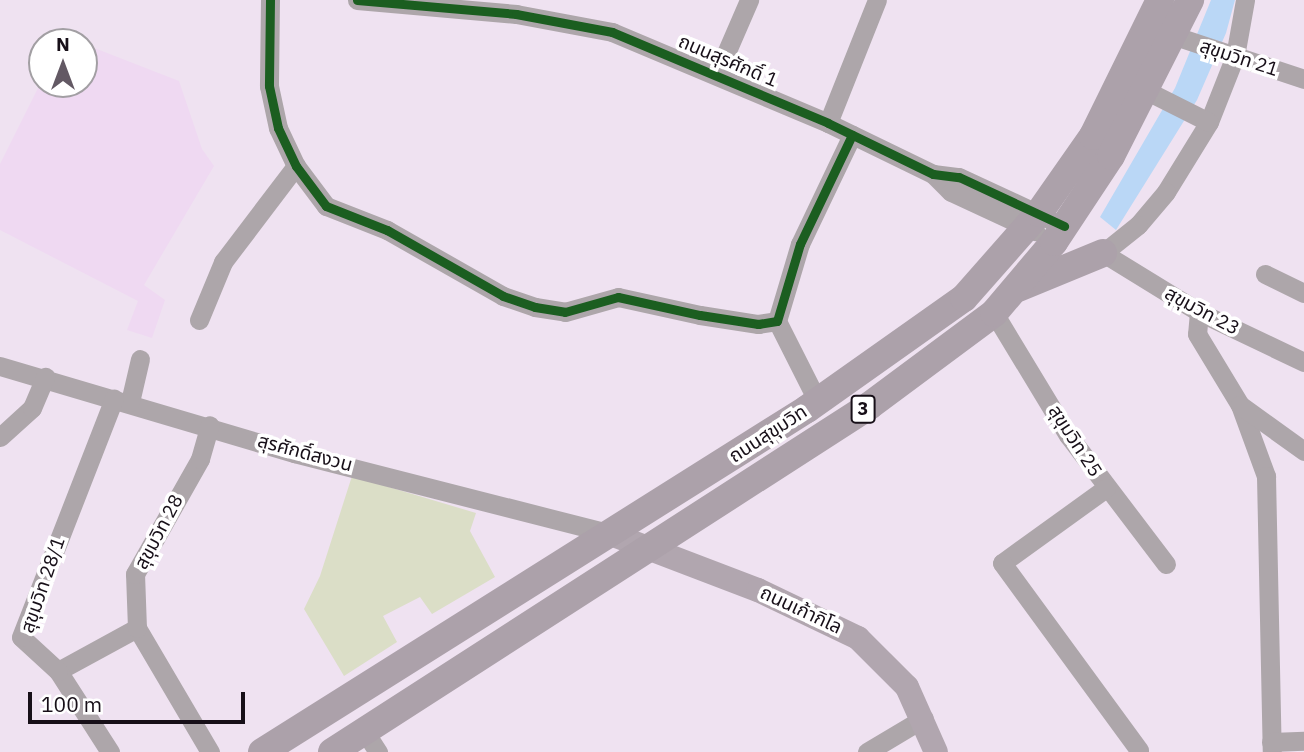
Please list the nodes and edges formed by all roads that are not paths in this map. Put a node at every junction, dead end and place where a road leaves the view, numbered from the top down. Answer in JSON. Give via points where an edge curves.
{"nodes":[{"id":1,"x":270,"y":0,"type":"edge"},
{"id":2,"x":357,"y":0,"type":"edge"},
{"id":3,"x":749,"y":0,"type":"edge"},
{"id":4,"x":877,"y":0,"type":"edge"},
{"id":5,"x":1160,"y":0,"type":"edge"},
{"id":6,"x":1189,"y":0,"type":"edge"},
{"id":7,"x":1245,"y":0,"type":"edge"},
{"id":8,"x":404,"y":2,"type":"edge"},
{"id":9,"x":1184,"y":39,"type":"junction"},
{"id":10,"x":1228,"y":54,"type":"junction"},
{"id":11,"x":717,"y":74,"type":"junction"},
{"id":12,"x":1304,"y":79,"type":"edge"},
{"id":13,"x":1155,"y":96,"type":"junction"},
{"id":14,"x":1201,"y":118,"type":"junction"},
{"id":15,"x":828,"y":123,"type":"junction"},
{"id":16,"x":852,"y":135,"type":"junction"},
{"id":17,"x":296,"y":166,"type":"junction"},
{"id":18,"x":1033,"y":220,"type":"junction"},
{"id":19,"x":1059,"y":234,"type":"junction"},
{"id":20,"x":1103,"y":253,"type":"junction"},
{"id":21,"x":1265,"y":274,"type":"dead end"},
{"id":22,"x":1016,"y":289,"type":"junction"},
{"id":23,"x":1304,"y":293,"type":"edge"},
{"id":24,"x":1199,"y":312,"type":"junction"},
{"id":25,"x":994,"y":313,"type":"junction"},
{"id":26,"x":199,"y":320,"type":"dead end"},
{"id":27,"x":777,"y":321,"type":"junction"},
{"id":28,"x":140,"y":359,"type":"dead end"},
{"id":29,"x":1304,"y":362,"type":"edge"},
{"id":30,"x":0,"y":366,"type":"edge"},
{"id":31,"x":45,"y":377,"type":"junction"},
{"id":32,"x":122,"y":400,"type":"junction"},
{"id":33,"x":818,"y":402,"type":"junction"},
{"id":34,"x":1240,"y":405,"type":"junction"},
{"id":35,"x":210,"y":425,"type":"junction"},
{"id":36,"x":0,"y":437,"type":"edge"},
{"id":37,"x":1304,"y":451,"type":"edge"},
{"id":38,"x":1106,"y":488,"type":"junction"},
{"id":39,"x":611,"y":534,"type":"junction"},
{"id":40,"x":648,"y":546,"type":"junction"},
{"id":41,"x":1166,"y":564,"type":"dead end"},
{"id":42,"x":137,"y":628,"type":"junction"},
{"id":43,"x":58,"y":671,"type":"junction"},
{"id":44,"x":924,"y":718,"type":"junction"},
{"id":45,"x":1304,"y":741,"type":"edge"},
{"id":46,"x":371,"y":742,"type":"edge"},
{"id":47,"x":1271,"y":747,"type":"edge"},
{"id":48,"x":877,"y":749,"type":"edge"},
{"id":49,"x":1139,"y":750,"type":"edge"},
{"id":50,"x":110,"y":752,"type":"edge"},
{"id":51,"x":210,"y":752,"type":"edge"},
{"id":52,"x":262,"y":752,"type":"edge"},
{"id":53,"x":332,"y":752,"type":"edge"},
{"id":54,"x":936,"y":752,"type":"edge"}],
"edges":[{"from":1,"to":17,"type":"street","via":[[269,86],[278,128]]},
{"from":2,"to":8,"type":"street","name":"ถนนสุรศักดิ์ 1"},
{"from":3,"to":11,"type":"street"},
{"from":4,"to":15,"type":"street"},
{"from":5,"to":18,"type":"highway","name":"ถนนสุขุมวิท","number":"3","via":[[1093,136]]},
{"from":6,"to":9,"type":"highway","name":"ถนนสุขุมวิท","number":"3"},
{"from":7,"to":10,"type":"street"},
{"from":8,"to":11,"type":"street","name":"ถนนสุรศักดิ์ 1","via":[[571,21],[612,32]]},
{"from":9,"to":10,"type":"street","name":"สุขุมวิท 21"},
{"from":9,"to":13,"type":"highway","name":"ถนนสุขุมวิท","number":"3"},
{"from":10,"to":12,"type":"street","name":"สุขุมวิท 21"},
{"from":10,"to":14,"type":"street"},
{"from":11,"to":15,"type":"street","name":"ถนนสุรศักดิ์ 1"},
{"from":13,"to":14,"type":"street"},
{"from":13,"to":19,"type":"highway","name":"ถนนสุขุมวิท","number":"3"},
{"from":14,"to":20,"type":"street","via":[[1166,192],[1138,225]]},
{"from":15,"to":16,"type":"street","name":"ถนนสุรศักดิ์ 1"},
{"from":16,"to":18,"type":"street","name":"ถนนสุรศักดิ์ 1","via":[[933,174],[959,177]]},
{"from":16,"to":27,"type":"street","via":[[800,244]]},
{"from":17,"to":26,"type":"street","via":[[223,262]]},
{"from":17,"to":27,"type":"street","via":[[326,206],[387,230],[503,296],[535,307],[565,312],[618,297],[758,324]]},
{"from":18,"to":19,"type":"street","name":"ถนนสุรศักดิ์ 1"},
{"from":18,"to":33,"type":"highway","name":"ถนนสุขุมวิท","number":"3","via":[[964,298]]},
{"from":19,"to":22,"type":"highway","name":"ถนนสุขุมวิท","number":"3"},
{"from":20,"to":22,"type":"highway"},
{"from":20,"to":24,"type":"street","name":"สุขุมวิท 23"},
{"from":21,"to":23,"type":"street"},
{"from":22,"to":25,"type":"highway","name":"ถนนสุขุมวิท","number":"3"},
{"from":24,"to":29,"type":"street","name":"สุขุมวิท 23"},
{"from":24,"to":34,"type":"street","via":[[1197,334]]},
{"from":25,"to":38,"type":"street","name":"สุขุมวิท 25"},
{"from":25,"to":40,"type":"highway","name":"ถนนสุขุมวิท","number":"3","via":[[869,406]]},
{"from":27,"to":33,"type":"street"},
{"from":28,"to":32,"type":"street"},
{"from":30,"to":31,"type":"street","name":"สุรศักดิ์สงวน"},
{"from":31,"to":32,"type":"street","name":"สุรศักดิ์สงวน"},
{"from":31,"to":36,"type":"street","via":[[32,408]]},
{"from":32,"to":35,"type":"street","name":"สุรศักดิ์สงวน"},
{"from":32,"to":43,"type":"street","name":"สุขุมวิท 28/1","via":[[21,637]]},
{"from":33,"to":39,"type":"highway","name":"ถนนสุขุมวิท","number":"3"},
{"from":34,"to":37,"type":"street"},
{"from":34,"to":47,"type":"street","via":[[1266,476]]},
{"from":35,"to":39,"type":"street","name":"สุรศักดิ์สงวน","via":[[295,453]]},
{"from":35,"to":42,"type":"street","name":"สุขุมวิท 28","via":[[200,459],[135,574]]},
{"from":38,"to":41,"type":"street","name":"สุขุมวิท 25"},
{"from":38,"to":49,"type":"street","via":[[1002,563]]},
{"from":39,"to":40,"type":"main road","name":"ถนนเก้ากิโล"},
{"from":39,"to":52,"type":"highway","name":"ถนนสุขุมวิท","number":"3"},
{"from":40,"to":44,"type":"main road","name":"ถนนเก้ากิโล","via":[[758,590],[858,638],[907,687]]},
{"from":40,"to":46,"type":"highway","name":"ถนนสุขุมวิท","number":"3"},
{"from":42,"to":43,"type":"street"},
{"from":42,"to":51,"type":"street","name":"สุขุมวิท 28"},
{"from":43,"to":50,"type":"street","name":"สุขุมวิท 28/1"},
{"from":44,"to":48,"type":"street"},
{"from":44,"to":54,"type":"main road","name":"ถนนเก้ากิโล"},
{"from":45,"to":47,"type":"street"},
{"from":46,"to":53,"type":"highway","name":"ถนนสุขุมวิท","number":"3"}]}
